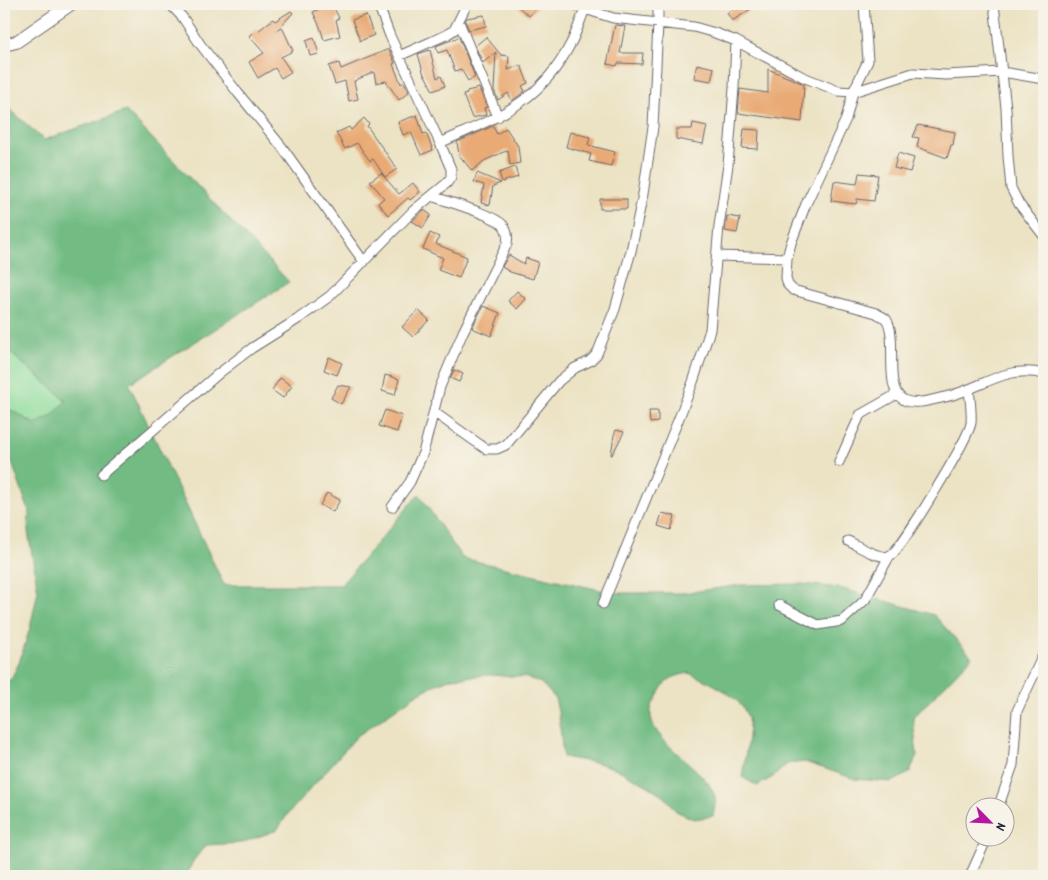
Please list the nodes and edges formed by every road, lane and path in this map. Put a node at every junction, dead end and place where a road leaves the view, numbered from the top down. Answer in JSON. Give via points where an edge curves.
{"nodes":[{"id":1,"x":71,"y":4,"type":"edge"},
{"id":2,"x":170,"y":4,"type":"edge"},
{"id":3,"x":378,"y":4,"type":"edge"},
{"id":4,"x":467,"y":4,"type":"edge"},
{"id":5,"x":573,"y":4,"type":"edge"},
{"id":6,"x":658,"y":4,"type":"edge"},
{"id":7,"x":864,"y":4,"type":"edge"},
{"id":8,"x":994,"y":4,"type":"edge"},
{"id":9,"x":585,"y":9,"type":"junction"},
{"id":10,"x":459,"y":22,"type":"junction"},
{"id":11,"x":658,"y":24,"type":"junction"},
{"id":12,"x":736,"y":41,"type":"junction"},
{"id":13,"x":4,"y":45,"type":"edge"},
{"id":14,"x":400,"y":56,"type":"junction"},
{"id":15,"x":1002,"y":72,"type":"junction"},
{"id":16,"x":1044,"y":79,"type":"edge"},
{"id":17,"x":852,"y":92,"type":"junction"},
{"id":18,"x":498,"y":117,"type":"junction"},
{"id":19,"x":440,"y":143,"type":"junction"},
{"id":20,"x":432,"y":196,"type":"junction"},
{"id":21,"x":1044,"y":236,"type":"edge"},
{"id":22,"x":717,"y":256,"type":"junction"},
{"id":23,"x":788,"y":258,"type":"junction"},
{"id":24,"x":364,"y":262,"type":"junction"},
{"id":25,"x":1044,"y":374,"type":"edge"},
{"id":26,"x":969,"y":388,"type":"junction"},
{"id":27,"x":897,"y":394,"type":"junction"},
{"id":28,"x":435,"y":412,"type":"junction"},
{"id":29,"x":839,"y":462,"type":"dead end"},
{"id":30,"x":101,"y":475,"type":"dead end"},
{"id":31,"x":392,"y":507,"type":"dead end"},
{"id":32,"x":848,"y":541,"type":"dead end"},
{"id":33,"x":890,"y":555,"type":"junction"},
{"id":34,"x":603,"y":604,"type":"dead end"},
{"id":35,"x":780,"y":605,"type":"dead end"},
{"id":36,"x":1044,"y":653,"type":"edge"},
{"id":37,"x":1001,"y":798,"type":"edge"},
{"id":38,"x":982,"y":848,"type":"edge"},
{"id":39,"x":970,"y":876,"type":"edge"}],
"edges":[{"from":1,"to":13,"type":"street","via":[[16,42]]},
{"from":2,"to":24,"type":"street","via":[[282,147]]},
{"from":3,"to":14,"type":"street"},
{"from":4,"to":10,"type":"street"},
{"from":5,"to":9,"type":"street"},
{"from":6,"to":11,"type":"street"},
{"from":7,"to":17,"type":"street","via":[[868,61]]},
{"from":8,"to":15,"type":"street"},
{"from":9,"to":11,"type":"street","via":[[612,18]]},
{"from":9,"to":18,"type":"street","via":[[571,45],[554,71],[535,93]]},
{"from":10,"to":14,"type":"street","via":[[446,35]]},
{"from":10,"to":18,"type":"street"},
{"from":11,"to":12,"type":"street","via":[[694,27]]},
{"from":11,"to":28,"type":"street","via":[[654,127],[643,194],[615,309],[597,354],[559,382],[506,445],[497,449],[486,449]]},
{"from":12,"to":17,"type":"street","via":[[827,88]]},
{"from":12,"to":22,"type":"street","via":[[728,165]]},
{"from":14,"to":19,"type":"street"},
{"from":15,"to":16,"type":"street"},
{"from":15,"to":17,"type":"street","via":[[913,74]]},
{"from":15,"to":21,"type":"street","via":[[1011,188]]},
{"from":17,"to":23,"type":"street","via":[[846,119],[806,204]]},
{"from":18,"to":19,"type":"street"},
{"from":19,"to":20,"type":"street","via":[[451,177]]},
{"from":20,"to":24,"type":"street"},
{"from":20,"to":28,"type":"street","via":[[493,218],[508,235],[507,244],[462,332],[440,387]]},
{"from":22,"to":23,"type":"street"},
{"from":22,"to":34,"type":"street","via":[[710,330],[693,382]]},
{"from":23,"to":27,"type":"street","via":[[786,278],[793,290],[886,318]]},
{"from":24,"to":30,"type":"street","via":[[330,296],[218,374]]},
{"from":25,"to":26,"type":"street","via":[[1030,370],[1012,372]]},
{"from":26,"to":27,"type":"street","via":[[921,402],[904,400]]},
{"from":26,"to":33,"type":"street","via":[[971,423],[968,434],[935,491]]},
{"from":27,"to":29,"type":"street","via":[[860,415]]},
{"from":28,"to":31,"type":"street","via":[[423,454],[410,482]]},
{"from":32,"to":33,"type":"street","via":[[881,557]]},
{"from":33,"to":35,"type":"street","via":[[865,600],[842,621],[818,625]]},
{"from":36,"to":37,"type":"street","via":[[1017,711],[1013,765]]},
{"from":38,"to":39,"type":"street"}]}
